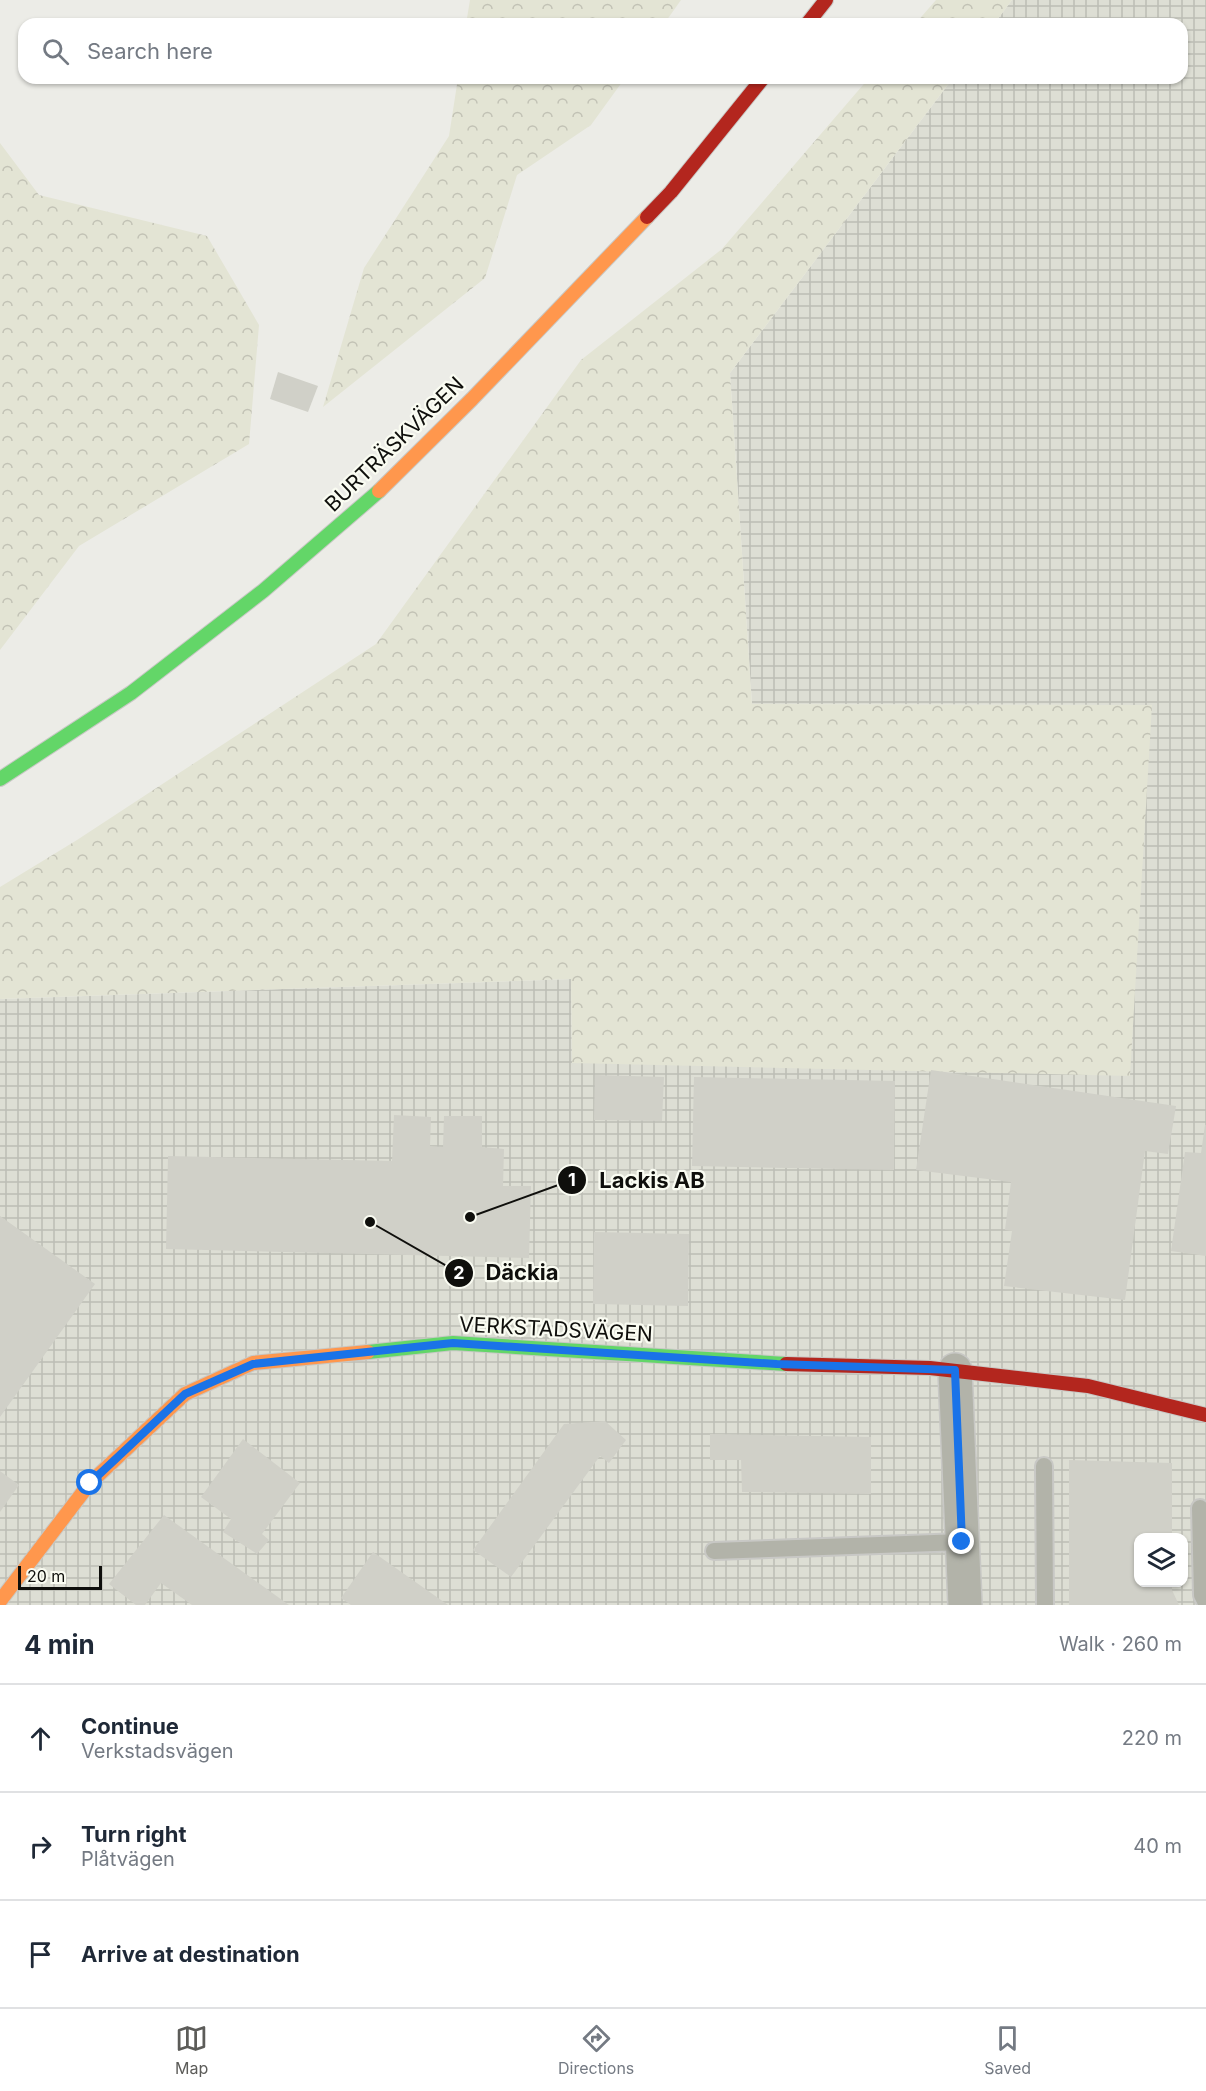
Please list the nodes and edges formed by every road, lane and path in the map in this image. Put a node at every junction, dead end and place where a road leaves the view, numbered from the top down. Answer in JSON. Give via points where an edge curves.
{"nodes":[{"id":1,"x":826,"y":0,"type":"edge"},
{"id":2,"x":812,"y":18,"type":"edge"},
{"id":3,"x":758,"y":84,"type":"edge"},
{"id":4,"x":0,"y":779,"type":"edge"},
{"id":5,"x":955,"y":1370,"type":"junction"},
{"id":6,"x":1206,"y":1415,"type":"edge"},
{"id":7,"x":1044,"y":1466,"type":"dead end"},
{"id":8,"x":1200,"y":1508,"type":"dead end"},
{"id":9,"x":962,"y":1542,"type":"junction"},
{"id":10,"x":714,"y":1551,"type":"dead end"},
{"id":11,"x":0,"y":1601,"type":"edge"},
{"id":12,"x":1206,"y":1603,"type":"edge"},
{"id":13,"x":965,"y":1605,"type":"edge"},
{"id":14,"x":1045,"y":1605,"type":"edge"}],
"edges":[{"from":1,"to":2,"type":"street"},
{"from":3,"to":4,"type":"street","name":"BURTRÄSKVÄGEN","via":[[671,192],[378,492],[263,591],[131,693]]},
{"from":5,"to":6,"type":"street","name":"VERKSTADSVÄGEN","via":[[1088,1386]]},
{"from":5,"to":9,"type":"street"},
{"from":5,"to":11,"type":"street","name":"VERKSTADSVÄGEN","via":[[777,1364],[453,1343],[253,1364],[185,1394],[90,1483]]},
{"from":7,"to":14,"type":"lane"},
{"from":8,"to":12,"type":"lane","via":[[1202,1595]]},
{"from":9,"to":10,"type":"lane"},
{"from":9,"to":13,"type":"street"}]}
